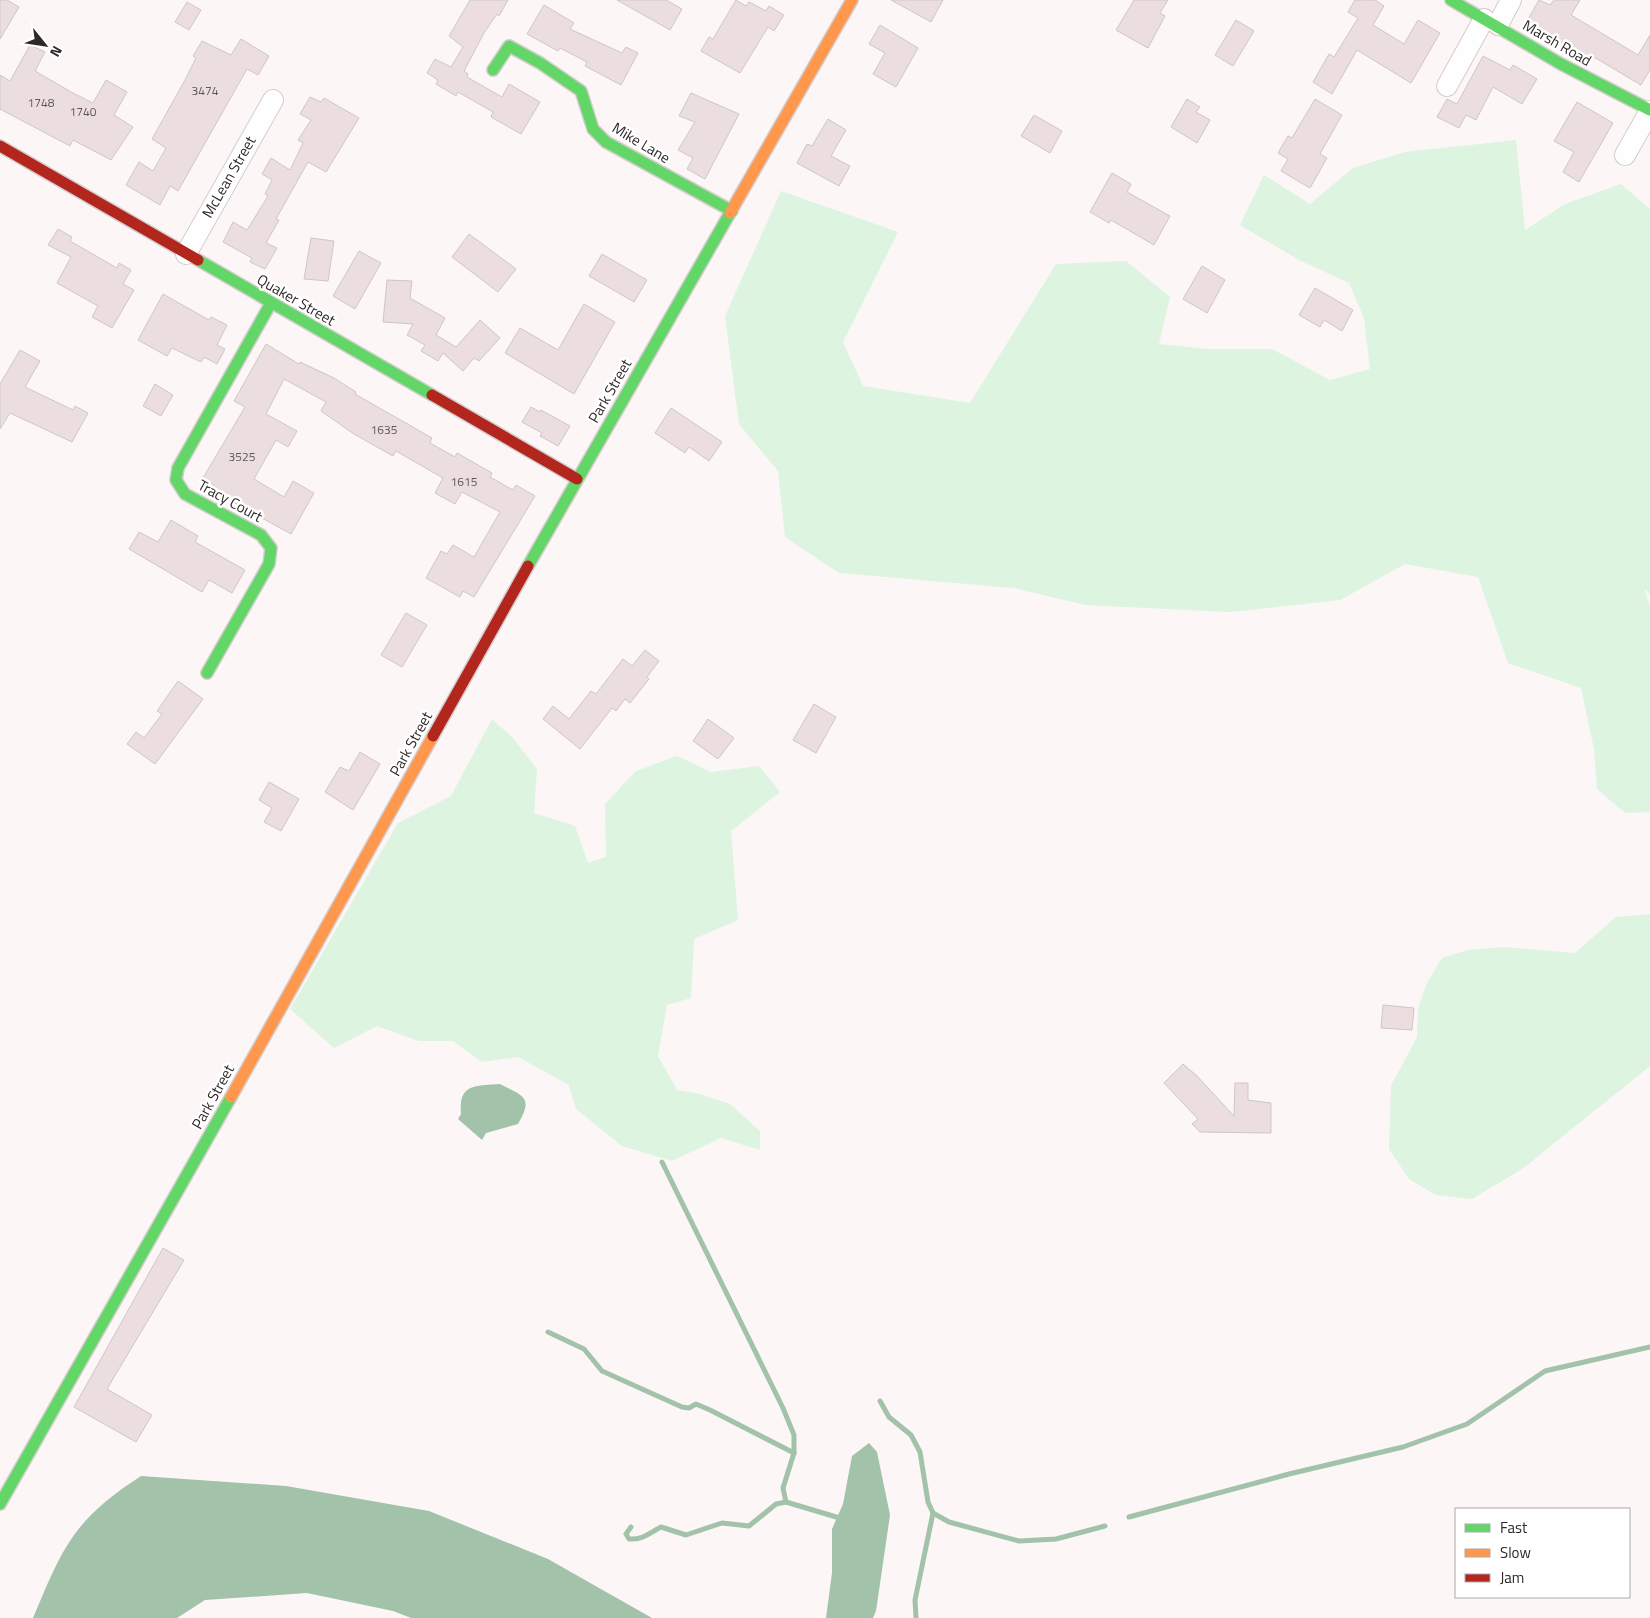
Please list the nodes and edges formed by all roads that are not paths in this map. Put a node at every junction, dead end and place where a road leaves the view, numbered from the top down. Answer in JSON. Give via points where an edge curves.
{"nodes":[{"id":1,"x":852,"y":0,"type":"edge"},
{"id":2,"x":1451,"y":0,"type":"edge"},
{"id":3,"x":1511,"y":0,"type":"edge"},
{"id":4,"x":1491,"y":22,"type":"junction"},
{"id":5,"x":493,"y":70,"type":"dead end"},
{"id":6,"x":1447,"y":86,"type":"dead end"},
{"id":7,"x":273,"y":100,"type":"dead end"},
{"id":8,"x":1650,"y":110,"type":"edge"},
{"id":9,"x":0,"y":146,"type":"edge"},
{"id":10,"x":1625,"y":156,"type":"dead end"},
{"id":11,"x":732,"y":211,"type":"junction"},
{"id":12,"x":186,"y":254,"type":"junction"},
{"id":13,"x":271,"y":303,"type":"junction"},
{"id":14,"x":576,"y":479,"type":"junction"},
{"id":15,"x":207,"y":673,"type":"dead end"},
{"id":16,"x":0,"y":1504,"type":"edge"}],
"edges":[{"from":1,"to":11,"type":"street","name":"Park Street"},
{"from":2,"to":4,"type":"street","name":"Marsh Road"},
{"from":3,"to":4,"type":"street"},
{"from":4,"to":6,"type":"street"},
{"from":4,"to":8,"type":"street","name":"Marsh Road","via":[[1561,64]]},
{"from":5,"to":11,"type":"street","name":"Mike Lane","via":[[509,46],[540,63],[581,91],[594,129],[606,142]]},
{"from":7,"to":12,"type":"street","name":"McLean Street"},
{"from":8,"to":10,"type":"street"},
{"from":9,"to":12,"type":"street","name":"Quaker Street"},
{"from":11,"to":14,"type":"street","name":"Park Street"},
{"from":12,"to":13,"type":"street","name":"Quaker Street"},
{"from":13,"to":14,"type":"street","name":"Quaker Street"},
{"from":13,"to":15,"type":"street","name":"Tracy Court","via":[[178,468],[176,480],[185,494],[261,536],[271,548],[269,564]]},
{"from":14,"to":16,"type":"street","name":"Park Street"}]}
